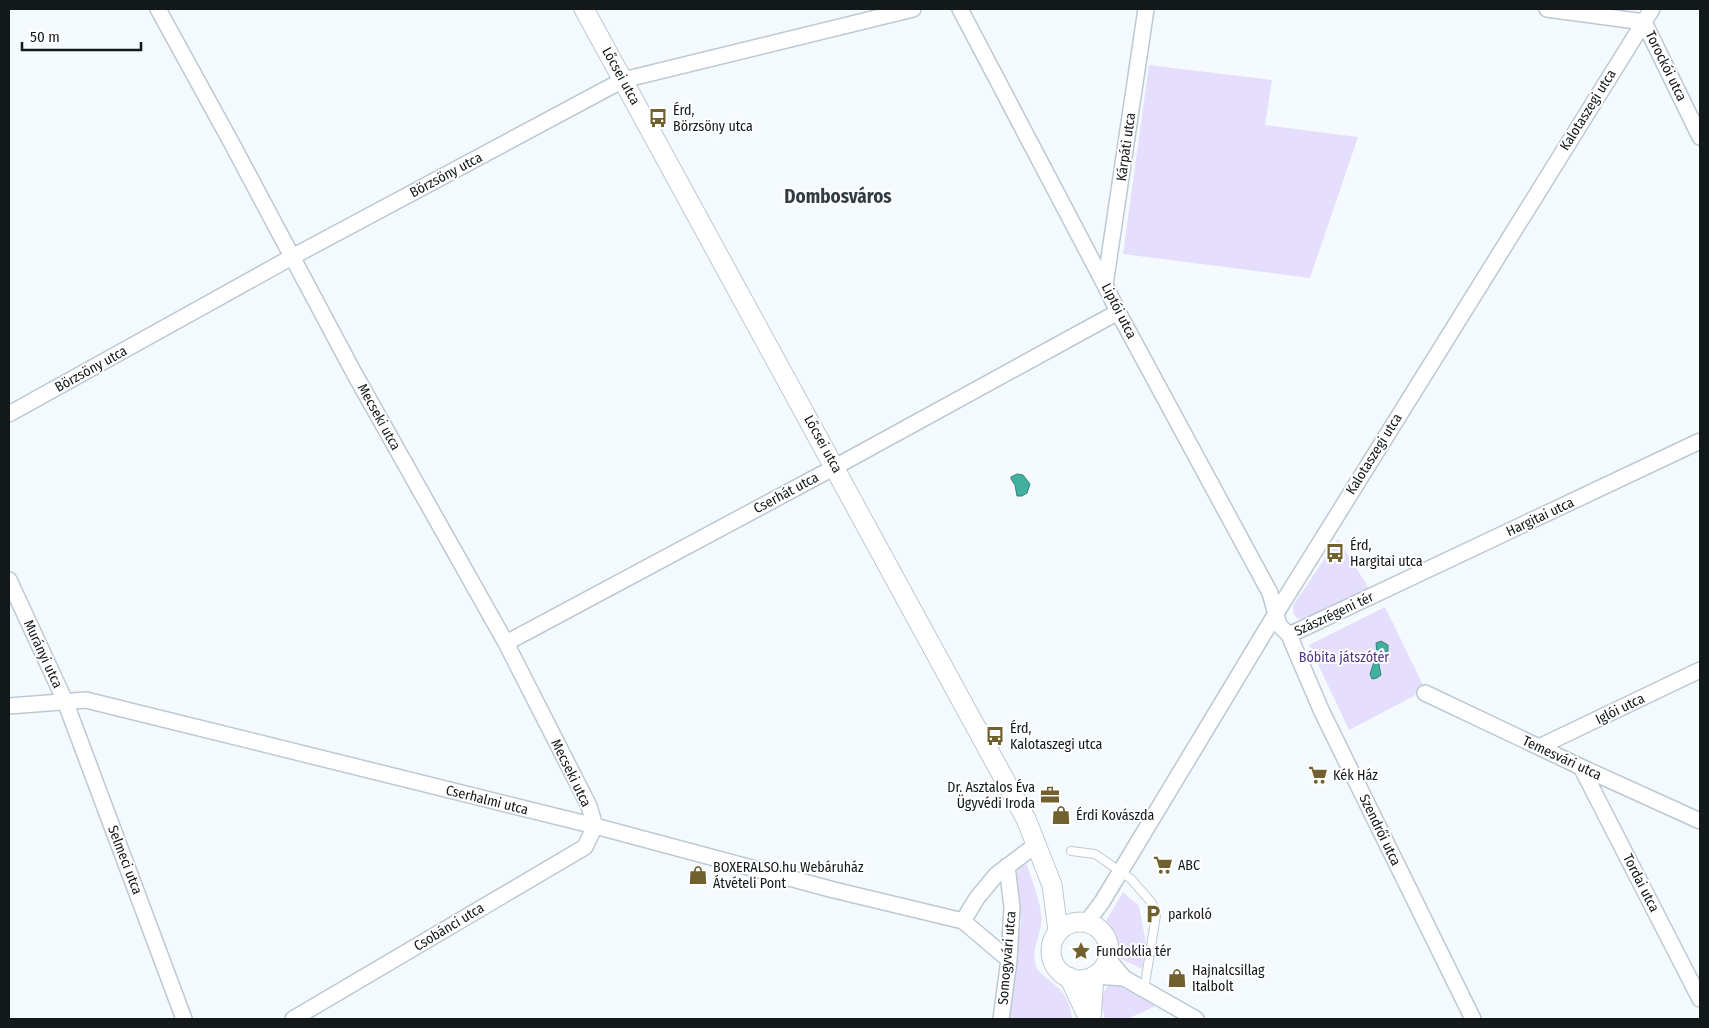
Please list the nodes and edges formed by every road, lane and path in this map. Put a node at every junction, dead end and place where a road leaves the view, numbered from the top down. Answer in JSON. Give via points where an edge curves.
{"nodes":[{"id":1,"x":158,"y":9,"type":"edge"},
{"id":2,"x":584,"y":9,"type":"edge"},
{"id":3,"x":913,"y":9,"type":"edge"},
{"id":4,"x":960,"y":9,"type":"edge"},
{"id":5,"x":1146,"y":9,"type":"edge"},
{"id":6,"x":1547,"y":9,"type":"edge"},
{"id":7,"x":898,"y":11,"type":"edge"},
{"id":8,"x":1648,"y":15,"type":"edge"},
{"id":9,"x":623,"y":80,"type":"junction"},
{"id":10,"x":1700,"y":137,"type":"edge"},
{"id":11,"x":292,"y":257,"type":"junction"},
{"id":12,"x":1105,"y":285,"type":"junction"},
{"id":13,"x":1118,"y":312,"type":"junction"},
{"id":14,"x":9,"y":414,"type":"edge"},
{"id":15,"x":1700,"y":441,"type":"edge"},
{"id":16,"x":836,"y":467,"type":"junction"},
{"id":17,"x":9,"y":580,"type":"edge"},
{"id":18,"x":1379,"y":593,"type":"joint"},
{"id":19,"x":1275,"y":614,"type":"junction"},
{"id":20,"x":1288,"y":635,"type":"junction"},
{"id":21,"x":506,"y":643,"type":"junction"},
{"id":22,"x":1700,"y":670,"type":"edge"},
{"id":23,"x":1425,"y":693,"type":"dead end"},
{"id":24,"x":65,"y":701,"type":"junction"},
{"id":25,"x":9,"y":706,"type":"edge"},
{"id":26,"x":1539,"y":747,"type":"junction"},
{"id":27,"x":1581,"y":767,"type":"junction"},
{"id":28,"x":1700,"y":821,"type":"edge"},
{"id":29,"x":595,"y":826,"type":"junction"},
{"id":30,"x":1037,"y":844,"type":"junction"},
{"id":31,"x":1071,"y":852,"type":"dead end"},
{"id":32,"x":1008,"y":866,"type":"junction"},
{"id":33,"x":1121,"y":871,"type":"junction"},
{"id":34,"x":1052,"y":884,"type":"junction"},
{"id":35,"x":963,"y":921,"type":"junction"},
{"id":36,"x":1087,"y":924,"type":"junction"},
{"id":37,"x":1058,"y":931,"type":"junction"},
{"id":38,"x":1108,"y":959,"type":"junction"},
{"id":39,"x":1009,"y":960,"type":"junction"},
{"id":40,"x":1094,"y":976,"type":"junction"},
{"id":41,"x":1069,"y":977,"type":"junction"},
{"id":42,"x":1124,"y":978,"type":"junction"},
{"id":43,"x":1144,"y":990,"type":"junction"},
{"id":44,"x":1700,"y":999,"type":"edge"},
{"id":45,"x":184,"y":1019,"type":"edge"},
{"id":46,"x":293,"y":1019,"type":"edge"},
{"id":47,"x":1001,"y":1019,"type":"edge"},
{"id":48,"x":1090,"y":1019,"type":"edge"},
{"id":49,"x":1196,"y":1019,"type":"edge"},
{"id":50,"x":1473,"y":1019,"type":"edge"}],
"edges":[{"from":1,"to":11,"type":"street","name":"Mecseki utca"},
{"from":2,"to":9,"type":"street","name":"Lőcsei utca"},
{"from":3,"to":7,"type":"street","name":"Börzsöny utca"},
{"from":4,"to":12,"type":"street","name":"Liptói utca"},
{"from":5,"to":12,"type":"street","name":"Kárpáti utca"},
{"from":6,"to":8,"type":"street"},
{"from":7,"to":9,"type":"street","name":"Börzsöny utca"},
{"from":8,"to":10,"type":"street","name":"Torockói utca"},
{"from":8,"to":19,"type":"street","name":"Kalotaszegi utca"},
{"from":9,"to":11,"type":"street","name":"Börzsöny utca"},
{"from":9,"to":16,"type":"street","name":"Lőcsei utca"},
{"from":11,"to":14,"type":"street","name":"Börzsöny utca"},
{"from":11,"to":21,"type":"street","name":"Mecseki utca"},
{"from":12,"to":13,"type":"street","name":"Liptói utca"},
{"from":13,"to":16,"type":"street","name":"Cserhát utca"},
{"from":13,"to":19,"type":"street","name":"Liptói utca","via":[[1270,593]]},
{"from":15,"to":18,"type":"street","name":"Hargitai utca"},
{"from":16,"to":21,"type":"street","name":"Cserhát utca"},
{"from":16,"to":30,"type":"street","name":"Lőcsei utca"},
{"from":17,"to":24,"type":"street","name":"Murányi utca"},
{"from":18,"to":20,"type":"street","name":"Szászrégeni tér"},
{"from":19,"to":20,"type":"street","name":"Szendrői utca","via":[[1279,626]]},
{"from":19,"to":33,"type":"street","name":"Kalotaszegi utca"},
{"from":20,"to":50,"type":"street","name":"Szendrői utca","via":[[1322,712]]},
{"from":21,"to":29,"type":"street","name":"Mecseki utca"},
{"from":22,"to":26,"type":"street","name":"Iglói utca"},
{"from":23,"to":26,"type":"street","name":"Temesvári utca"},
{"from":24,"to":25,"type":"street","name":"Cserhalmi utca"},
{"from":24,"to":29,"type":"street","name":"Cserhalmi utca","via":[[86,700]]},
{"from":24,"to":45,"type":"street","name":"Selmeci utca"},
{"from":26,"to":27,"type":"street","name":"Temesvári utca"},
{"from":27,"to":28,"type":"street","name":"Temesvári utca"},
{"from":27,"to":44,"type":"street","name":"Tordai utca"},
{"from":29,"to":35,"type":"street","name":"Cserhalmi utca"},
{"from":29,"to":46,"type":"street","name":"Csobánci utca","via":[[585,847]]},
{"from":30,"to":32,"type":"street"},
{"from":30,"to":34,"type":"street","name":"Lőcsei utca"},
{"from":31,"to":33,"type":"lane","via":[[1095,854]]},
{"from":32,"to":35,"type":"street","via":[[977,898]]},
{"from":32,"to":39,"type":"street","name":"Somogyvári utca","via":[[1012,907]]},
{"from":33,"to":36,"type":"street","name":"Kalotaszegi utca"},
{"from":33,"to":43,"type":"lane","via":[[1152,903],[1156,915]]},
{"from":34,"to":36,"type":"street","name":"Lőcsei utca"},
{"from":34,"to":37,"type":"street","name":"Lőcsei utca"},
{"from":35,"to":39,"type":"street","name":"Cserhalmi utca"},
{"from":36,"to":37,"type":"street","via":[[1064,926]]},
{"from":36,"to":38,"type":"street","via":[[1108,942]]},
{"from":37,"to":41,"type":"street","via":[[1052,942],[1051,954],[1055,966]]},
{"from":38,"to":40,"type":"street"},
{"from":38,"to":42,"type":"street"},
{"from":39,"to":47,"type":"street","name":"Somogyvári utca"},
{"from":40,"to":41,"type":"street","via":[[1079,980]]},
{"from":40,"to":42,"type":"street"},
{"from":40,"to":48,"type":"street"},
{"from":41,"to":48,"type":"street"},
{"from":42,"to":43,"type":"street"},
{"from":43,"to":49,"type":"street"}]}
